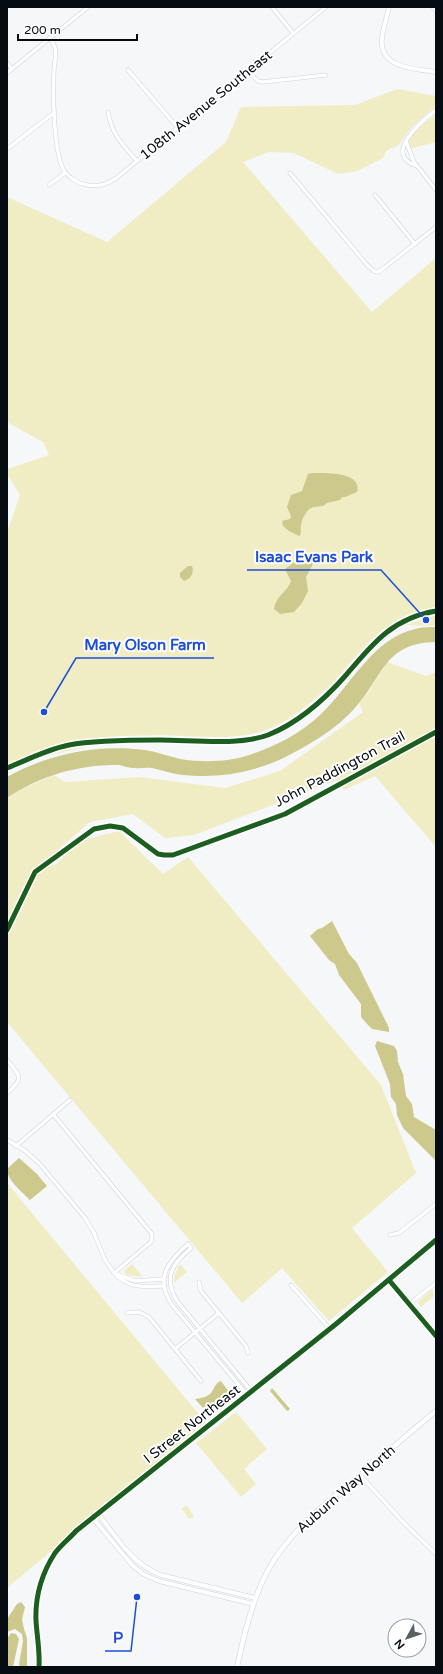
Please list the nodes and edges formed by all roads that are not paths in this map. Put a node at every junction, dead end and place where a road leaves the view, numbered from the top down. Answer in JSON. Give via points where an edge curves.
{"nodes":[{"id":1,"x":88,"y":7,"type":"edge"},
{"id":2,"x":272,"y":7,"type":"edge"},
{"id":3,"x":326,"y":7,"type":"edge"},
{"id":4,"x":389,"y":7,"type":"edge"},
{"id":5,"x":433,"y":7,"type":"edge"},
{"id":6,"x":436,"y":11,"type":"edge"},
{"id":7,"x":293,"y":33,"type":"junction"},
{"id":8,"x":50,"y":38,"type":"junction"},
{"id":9,"x":7,"y":63,"type":"edge"},
{"id":10,"x":12,"y":69,"type":"junction"},
{"id":11,"x":128,"y":70,"type":"dead end"},
{"id":12,"x":248,"y":70,"type":"junction"},
{"id":13,"x":436,"y":72,"type":"edge"},
{"id":14,"x":7,"y":73,"type":"edge"},
{"id":15,"x":326,"y":74,"type":"dead end"},
{"id":16,"x":436,"y":110,"type":"edge"},
{"id":17,"x":54,"y":112,"type":"junction"},
{"id":18,"x":108,"y":112,"type":"dead end"},
{"id":19,"x":178,"y":128,"type":"junction"},
{"id":20,"x":406,"y":141,"type":"junction"},
{"id":21,"x":7,"y":149,"type":"edge"},
{"id":22,"x":137,"y":161,"type":"junction"},
{"id":23,"x":417,"y":166,"type":"junction"},
{"id":24,"x":65,"y":172,"type":"junction"},
{"id":25,"x":290,"y":173,"type":"dead end"},
{"id":26,"x":50,"y":185,"type":"dead end"},
{"id":27,"x":436,"y":190,"type":"edge"},
{"id":28,"x":375,"y":195,"type":"dead end"},
{"id":29,"x":436,"y":227,"type":"edge"},
{"id":30,"x":415,"y":244,"type":"junction"},
{"id":31,"x":436,"y":611,"type":"edge"},
{"id":32,"x":7,"y":768,"type":"edge"},
{"id":33,"x":7,"y":1060,"type":"edge"},
{"id":34,"x":7,"y":1093,"type":"edge"},
{"id":35,"x":70,"y":1100,"type":"dead end"},
{"id":36,"x":53,"y":1114,"type":"junction"},
{"id":37,"x":7,"y":1140,"type":"edge"},
{"id":38,"x":16,"y":1146,"type":"junction"},
{"id":39,"x":436,"y":1204,"type":"edge"},
{"id":40,"x":390,"y":1235,"type":"dead end"},
{"id":41,"x":436,"y":1240,"type":"edge"},
{"id":42,"x":114,"y":1273,"type":"junction"},
{"id":43,"x":389,"y":1280,"type":"junction"},
{"id":44,"x":199,"y":1282,"type":"dead end"},
{"id":45,"x":164,"y":1283,"type":"junction"},
{"id":46,"x":170,"y":1283,"type":"junction"},
{"id":47,"x":292,"y":1284,"type":"dead end"},
{"id":48,"x":436,"y":1284,"type":"edge"},
{"id":49,"x":409,"y":1304,"type":"junction"},
{"id":50,"x":127,"y":1313,"type":"dead end"},
{"id":51,"x":219,"y":1313,"type":"junction"},
{"id":52,"x":200,"y":1328,"type":"junction"},
{"id":53,"x":330,"y":1329,"type":"junction"},
{"id":54,"x":195,"y":1332,"type":"junction"},
{"id":55,"x":436,"y":1336,"type":"edge"},
{"id":56,"x":175,"y":1349,"type":"junction"},
{"id":57,"x":248,"y":1352,"type":"dead end"},
{"id":58,"x":201,"y":1381,"type":"dead end"},
{"id":59,"x":252,"y":1392,"type":"junction"},
{"id":60,"x":248,"y":1396,"type":"junction"},
{"id":61,"x":436,"y":1411,"type":"edge"},
{"id":62,"x":360,"y":1474,"type":"junction"},
{"id":63,"x":98,"y":1513,"type":"junction"},
{"id":64,"x":92,"y":1517,"type":"junction"},
{"id":65,"x":436,"y":1554,"type":"edge"},
{"id":66,"x":255,"y":1598,"type":"junction"},
{"id":67,"x":253,"y":1604,"type":"junction"},
{"id":68,"x":39,"y":1667,"type":"edge"},
{"id":69,"x":236,"y":1667,"type":"edge"}],
"edges":[{"from":1,"to":8,"type":"street"},
{"from":2,"to":7,"type":"street"},
{"from":3,"to":7,"type":"street","name":"108th Avenue Southeast"},
{"from":4,"to":13,"type":"street","via":[[382,38],[382,47],[388,58],[402,67]]},
{"from":5,"to":6,"type":"street"},
{"from":7,"to":12,"type":"street","name":"108th Avenue Southeast"},
{"from":8,"to":10,"type":"street"},
{"from":8,"to":17,"type":"street","via":[[57,49],[54,69]]},
{"from":9,"to":10,"type":"street"},
{"from":10,"to":14,"type":"street"},
{"from":11,"to":19,"type":"street"},
{"from":12,"to":15,"type":"street","via":[[258,81],[263,82]]},
{"from":12,"to":19,"type":"street","name":"108th Avenue Southeast"},
{"from":16,"to":20,"type":"street"},
{"from":17,"to":21,"type":"street"},
{"from":17,"to":24,"type":"street","via":[[58,153]]},
{"from":18,"to":22,"type":"street","via":[[116,138]]},
{"from":19,"to":22,"type":"street","name":"108th Avenue Southeast"},
{"from":20,"to":23,"type":"street"},
{"from":20,"to":23,"type":"street","via":[[404,154],[408,162]]},
{"from":22,"to":24,"type":"street","name":"108th Avenue Southeast","via":[[108,183],[95,186],[79,184]]},
{"from":23,"to":27,"type":"street"},
{"from":24,"to":26,"type":"street"},
{"from":25,"to":30,"type":"street","via":[[373,270],[378,272]]},
{"from":28,"to":30,"type":"street"},
{"from":29,"to":30,"type":"street"},
{"from":31,"to":32,"type":"street","via":[[407,620],[387,632],[370,646],[319,701],[287,725],[268,735],[243,740],[159,740],[69,745]]},
{"from":33,"to":34,"type":"street","via":[[19,1076],[18,1083]]},
{"from":35,"to":36,"type":"street"},
{"from":36,"to":38,"type":"street"},
{"from":36,"to":42,"type":"street","via":[[152,1234],[152,1240]]},
{"from":37,"to":38,"type":"street"},
{"from":38,"to":42,"type":"street","via":[[39,1163],[85,1218]]},
{"from":39,"to":40,"type":"street","via":[[399,1233]]},
{"from":41,"to":43,"type":"street","name":"I Street Northeast"},
{"from":42,"to":45,"type":"street","via":[[135,1281]]},
{"from":42,"to":45,"type":"street","via":[[130,1285]]},
{"from":43,"to":49,"type":"street"},
{"from":43,"to":53,"type":"street","name":"I Street Northeast"},
{"from":44,"to":51,"type":"street","via":[[201,1291]]},
{"from":45,"to":46,"type":"street"},
{"from":45,"to":46,"type":"street"},
{"from":45,"to":46,"type":"street","via":[[168,1263],[188,1244],[191,1248],[177,1261],[171,1271]]},
{"from":45,"to":54,"type":"street","via":[[170,1302]]},
{"from":46,"to":52,"type":"street","via":[[177,1301]]},
{"from":47,"to":53,"type":"street"},
{"from":48,"to":49,"type":"street"},
{"from":49,"to":55,"type":"street"},
{"from":50,"to":56,"type":"street","via":[[139,1312],[146,1315]]},
{"from":51,"to":52,"type":"street"},
{"from":51,"to":57,"type":"street"},
{"from":52,"to":54,"type":"street"},
{"from":52,"to":59,"type":"street"},
{"from":53,"to":59,"type":"street","name":"I Street Northeast"},
{"from":54,"to":56,"type":"street"},
{"from":54,"to":60,"type":"street"},
{"from":56,"to":58,"type":"street"},
{"from":59,"to":60,"type":"street","name":"I Street Northeast"},
{"from":60,"to":63,"type":"street","name":"I Street Northeast"},
{"from":61,"to":62,"type":"main road","name":"Auburn Way North"},
{"from":62,"to":65,"type":"street"},
{"from":62,"to":66,"type":"main road","name":"Auburn Way North","via":[[301,1525],[268,1571]]},
{"from":63,"to":64,"type":"street","name":"I Street Northeast"},
{"from":63,"to":66,"type":"street","via":[[134,1558],[150,1571]]},
{"from":64,"to":67,"type":"street","via":[[132,1565],[147,1576]]},
{"from":64,"to":68,"type":"street","name":"I Street Northeast","via":[[55,1554],[43,1578],[37,1596]]},
{"from":66,"to":67,"type":"main road","name":"Auburn Way North"},
{"from":67,"to":69,"type":"main road","name":"Auburn Way North"}]}
